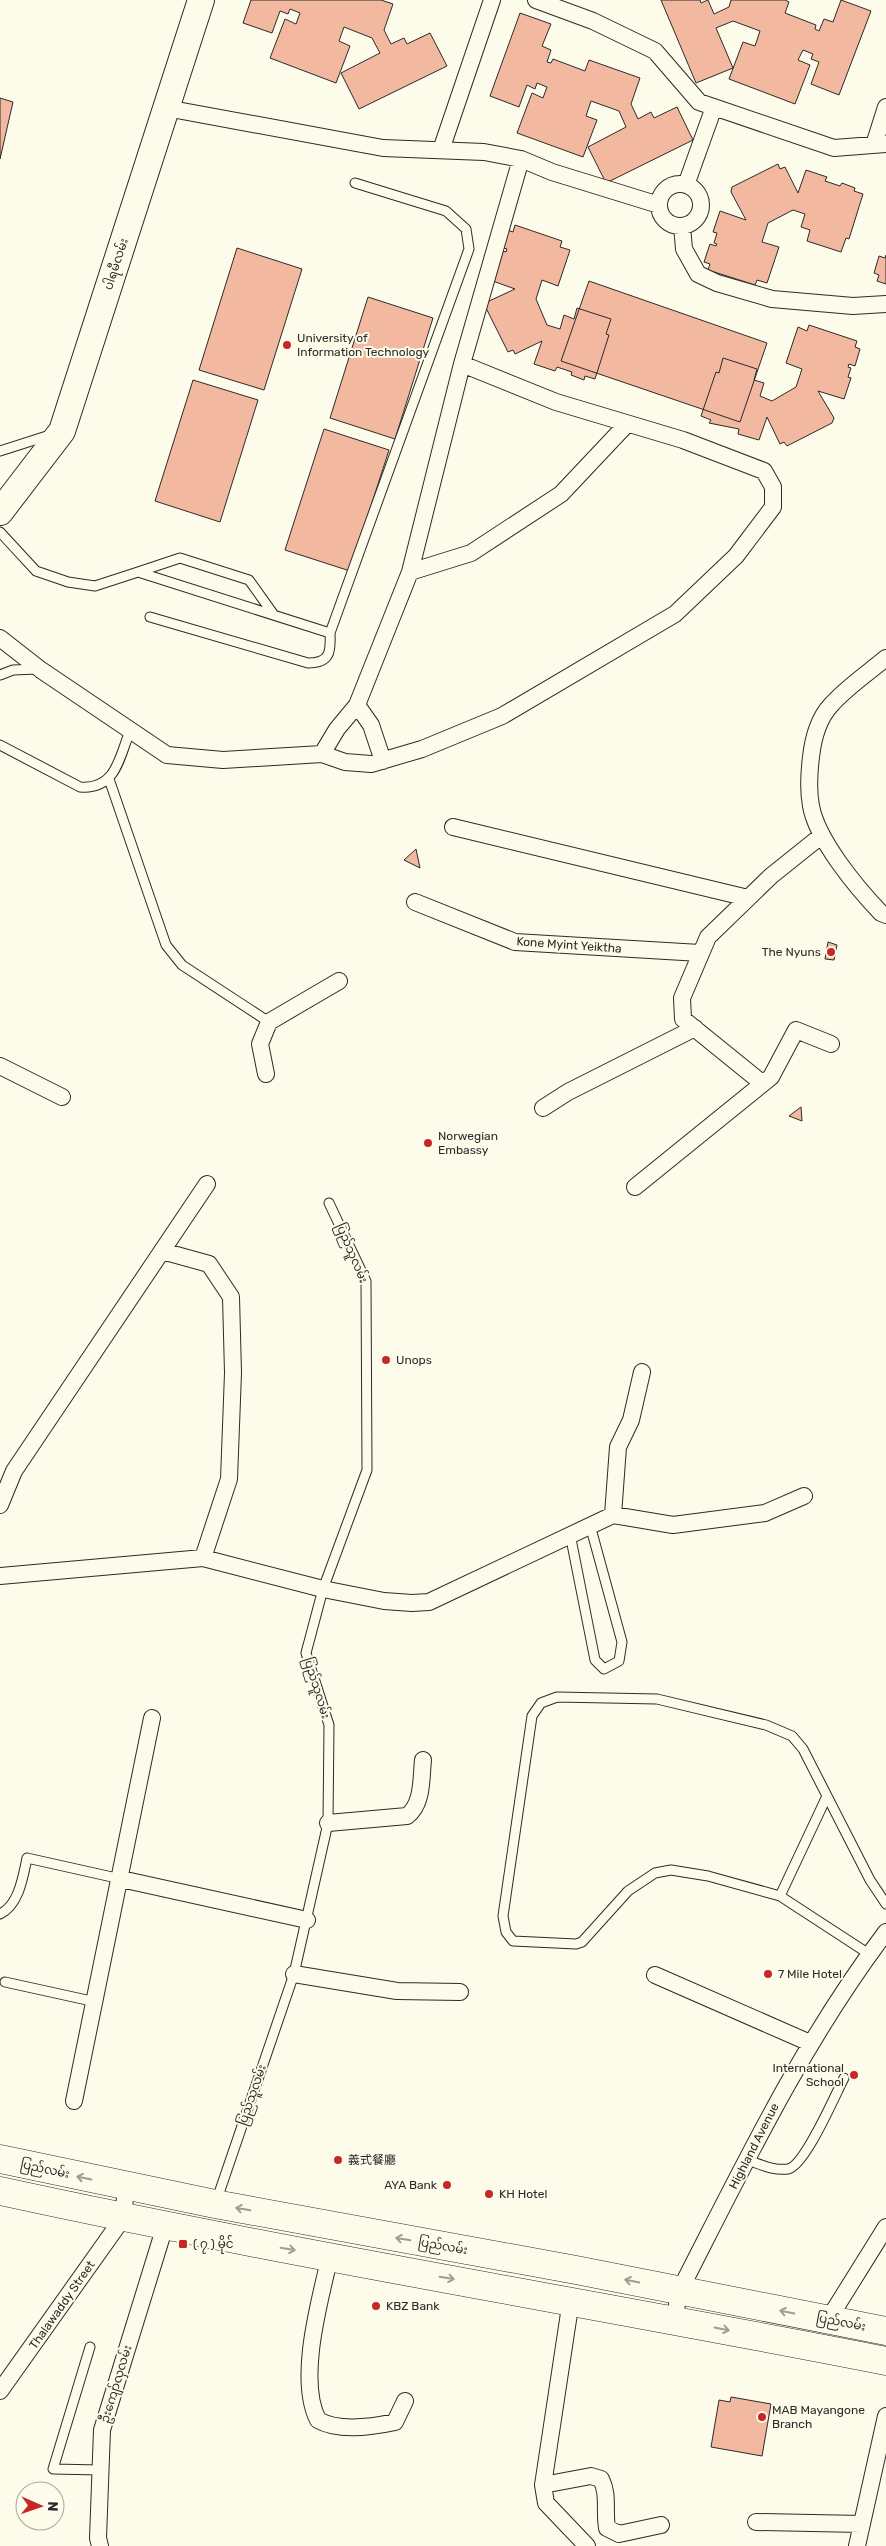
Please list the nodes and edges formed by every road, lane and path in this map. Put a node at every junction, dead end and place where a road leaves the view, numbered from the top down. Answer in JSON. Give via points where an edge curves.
{"nodes":[{"id":1,"x":201,"y":0,"type":"edge"},
{"id":2,"x":492,"y":0,"type":"edge"},
{"id":3,"x":536,"y":0,"type":"edge"},
{"id":4,"x":714,"y":107,"type":"junction"},
{"id":5,"x":886,"y":107,"type":"edge"},
{"id":6,"x":166,"y":108,"type":"junction"},
{"id":7,"x":880,"y":144,"type":"edge"},
{"id":8,"x":441,"y":150,"type":"junction"},
{"id":9,"x":521,"y":159,"type":"junction"},
{"id":10,"x":355,"y":183,"type":"dead end"},
{"id":11,"x":686,"y":185,"type":"junction"},
{"id":12,"x":658,"y":204,"type":"junction"},
{"id":13,"x":682,"y":226,"type":"junction"},
{"id":14,"x":886,"y":304,"type":"edge"},
{"id":15,"x":462,"y":364,"type":"junction"},
{"id":16,"x":627,"y":424,"type":"junction"},
{"id":17,"x":62,"y":431,"type":"junction"},
{"id":18,"x":0,"y":451,"type":"edge"},
{"id":19,"x":0,"y":512,"type":"edge"},
{"id":20,"x":0,"y":532,"type":"edge"},
{"id":21,"x":138,"y":572,"type":"junction"},
{"id":22,"x":410,"y":572,"type":"junction"},
{"id":23,"x":274,"y":615,"type":"junction"},
{"id":24,"x":150,"y":617,"type":"dead end"},
{"id":25,"x":330,"y":633,"type":"junction"},
{"id":26,"x":0,"y":638,"type":"edge"},
{"id":27,"x":886,"y":658,"type":"edge"},
{"id":28,"x":41,"y":670,"type":"junction"},
{"id":29,"x":0,"y":675,"type":"edge"},
{"id":30,"x":357,"y":705,"type":"junction"},
{"id":31,"x":130,"y":731,"type":"junction"},
{"id":32,"x":0,"y":745,"type":"edge"},
{"id":33,"x":322,"y":754,"type":"junction"},
{"id":34,"x":383,"y":761,"type":"junction"},
{"id":35,"x":110,"y":779,"type":"junction"},
{"id":36,"x":453,"y":826,"type":"dead end"},
{"id":37,"x":821,"y":836,"type":"junction"},
{"id":38,"x":748,"y":898,"type":"junction"},
{"id":39,"x":415,"y":902,"type":"dead end"},
{"id":40,"x":886,"y":915,"type":"edge"},
{"id":41,"x":700,"y":953,"type":"junction"},
{"id":42,"x":339,"y":981,"type":"dead end"},
{"id":43,"x":269,"y":1022,"type":"junction"},
{"id":44,"x":689,"y":1024,"type":"junction"},
{"id":45,"x":831,"y":1044,"type":"dead end"},
{"id":46,"x":0,"y":1066,"type":"edge"},
{"id":47,"x":266,"y":1074,"type":"dead end"},
{"id":48,"x":762,"y":1083,"type":"junction"},
{"id":49,"x":62,"y":1097,"type":"dead end"},
{"id":50,"x":543,"y":1108,"type":"dead end"},
{"id":51,"x":207,"y":1184,"type":"dead end"},
{"id":52,"x":635,"y":1186,"type":"dead end"},
{"id":53,"x":330,"y":1203,"type":"dead end"},
{"id":54,"x":162,"y":1251,"type":"junction"},
{"id":55,"x":642,"y":1372,"type":"dead end"},
{"id":56,"x":804,"y":1496,"type":"dead end"},
{"id":57,"x":0,"y":1505,"type":"edge"},
{"id":58,"x":613,"y":1515,"type":"junction"},
{"id":59,"x":590,"y":1525,"type":"junction"},
{"id":60,"x":570,"y":1534,"type":"junction"},
{"id":61,"x":203,"y":1558,"type":"junction"},
{"id":62,"x":0,"y":1576,"type":"edge"},
{"id":63,"x":323,"y":1589,"type":"junction"},
{"id":64,"x":152,"y":1718,"type":"dead end"},
{"id":65,"x":423,"y":1760,"type":"dead end"},
{"id":66,"x":827,"y":1796,"type":"junction"},
{"id":67,"x":328,"y":1822,"type":"junction"},
{"id":68,"x":121,"y":1879,"type":"junction"},
{"id":69,"x":780,"y":1896,"type":"junction"},
{"id":70,"x":886,"y":1904,"type":"edge"},
{"id":71,"x":0,"y":1914,"type":"edge"},
{"id":72,"x":307,"y":1920,"type":"junction"},
{"id":73,"x":886,"y":1932,"type":"edge"},
{"id":74,"x":869,"y":1954,"type":"junction"},
{"id":75,"x":294,"y":1974,"type":"junction"},
{"id":76,"x":656,"y":1975,"type":"dead end"},
{"id":77,"x":5,"y":1982,"type":"dead end"},
{"id":78,"x":460,"y":1992,"type":"dead end"},
{"id":79,"x":96,"y":2002,"type":"junction"},
{"id":80,"x":810,"y":2043,"type":"junction"},
{"id":81,"x":844,"y":2078,"type":"dead end"},
{"id":82,"x":74,"y":2101,"type":"dead end"},
{"id":83,"x":0,"y":2159,"type":"edge"},
{"id":84,"x":746,"y":2160,"type":"junction"},
{"id":85,"x":126,"y":2187,"type":"junction"},
{"id":86,"x":0,"y":2191,"type":"edge"},
{"id":87,"x":215,"y":2204,"type":"junction"},
{"id":88,"x":123,"y":2218,"type":"junction"},
{"id":89,"x":165,"y":2226,"type":"junction"},
{"id":90,"x":886,"y":2227,"type":"edge"},
{"id":91,"x":330,"y":2256,"type":"junction"},
{"id":92,"x":680,"y":2290,"type":"junction"},
{"id":93,"x":571,"y":2300,"type":"junction"},
{"id":94,"x":674,"y":2319,"type":"junction"},
{"id":95,"x":828,"y":2320,"type":"junction"},
{"id":96,"x":886,"y":2331,"type":"edge"},
{"id":97,"x":90,"y":2347,"type":"dead end"},
{"id":98,"x":886,"y":2361,"type":"edge"},
{"id":99,"x":0,"y":2392,"type":"edge"},
{"id":100,"x":405,"y":2401,"type":"dead end"},
{"id":101,"x":886,"y":2416,"type":"edge"},
{"id":102,"x":100,"y":2470,"type":"junction"},
{"id":103,"x":543,"y":2485,"type":"junction"},
{"id":104,"x":756,"y":2522,"type":"dead end"},
{"id":105,"x":862,"y":2524,"type":"junction"},
{"id":106,"x":661,"y":2525,"type":"dead end"},
{"id":107,"x":100,"y":2546,"type":"edge"},
{"id":108,"x":586,"y":2546,"type":"edge"},
{"id":109,"x":857,"y":2546,"type":"edge"}],
"edges":[{"from":1,"to":6,"type":"main road","name":"ပါရမီလမ်း"},
{"from":2,"to":8,"type":"street"},
{"from":3,"to":4,"type":"street","via":[[593,20],[655,51],[699,102]]},
{"from":4,"to":7,"type":"street","via":[[834,148]]},
{"from":4,"to":11,"type":"street"},
{"from":5,"to":7,"type":"street"},
{"from":6,"to":8,"type":"street","via":[[383,148]]},
{"from":6,"to":17,"type":"main road","name":"ပါရမီလမ်း"},
{"from":8,"to":9,"type":"street","via":[[484,152]]},
{"from":9,"to":12,"type":"street","via":[[552,172]]},
{"from":9,"to":15,"type":"street"},
{"from":10,"to":25,"type":"lane","via":[[446,212],[466,229],[469,249]]},
{"from":11,"to":12,"type":"street","via":[[668,187]]},
{"from":11,"to":13,"type":"street","via":[[698,195],[700,208],[694,220]]},
{"from":12,"to":13,"type":"street","via":[[663,218]]},
{"from":13,"to":14,"type":"street","via":[[684,249],[698,274],[717,283],[772,299],[853,306]]},
{"from":15,"to":16,"type":"street","via":[[556,402]]},
{"from":15,"to":22,"type":"street"},
{"from":16,"to":22,"type":"street","via":[[561,494],[471,553]]},
{"from":16,"to":34,"type":"street","via":[[683,440],[764,471],[773,487],[773,507],[736,556],[675,614],[502,716],[422,749]]},
{"from":17,"to":18,"type":"lane"},
{"from":17,"to":19,"type":"main road","name":"ပါရမီလမ်း"},
{"from":20,"to":21,"type":"lane","via":[[36,571],[68,582],[95,586]]},
{"from":21,"to":23,"type":"lane"},
{"from":21,"to":23,"type":"lane","via":[[180,558],[250,580]]},
{"from":22,"to":30,"type":"street"},
{"from":23,"to":25,"type":"lane"},
{"from":24,"to":25,"type":"lane","via":[[308,663],[320,663],[326,658],[331,648]]},
{"from":26,"to":28,"type":"street"},
{"from":27,"to":37,"type":"street","via":[[830,706],[813,737],[808,776],[810,799]]},
{"from":28,"to":29,"type":"lane","via":[[13,670]]},
{"from":28,"to":31,"type":"street"},
{"from":30,"to":33,"type":"street"},
{"from":30,"to":34,"type":"street","via":[[371,725]]},
{"from":31,"to":33,"type":"street","via":[[167,755],[223,760]]},
{"from":31,"to":35,"type":"lane"},
{"from":32,"to":35,"type":"lane","via":[[80,787],[99,786]]},
{"from":33,"to":34,"type":"street","via":[[346,762],[371,764]]},
{"from":35,"to":43,"type":"lane","via":[[166,945],[182,965]]},
{"from":36,"to":38,"type":"street"},
{"from":37,"to":38,"type":"street"},
{"from":37,"to":40,"type":"street","via":[[855,886]]},
{"from":38,"to":41,"type":"street","via":[[708,937]]},
{"from":39,"to":41,"type":"street","name":"Kone Myint Yeiktha","via":[[515,942]]},
{"from":41,"to":44,"type":"street","via":[[682,998]]},
{"from":42,"to":43,"type":"street"},
{"from":43,"to":47,"type":"street","via":[[260,1044]]},
{"from":44,"to":48,"type":"street"},
{"from":44,"to":50,"type":"street"},
{"from":45,"to":48,"type":"street","via":[[796,1030],[771,1077]]},
{"from":46,"to":49,"type":"street"},
{"from":48,"to":52,"type":"street"},
{"from":51,"to":54,"type":"street"},
{"from":53,"to":63,"type":"lane","name":"ပြည်သူလမ်း","via":[[366,1281],[367,1470]]},
{"from":54,"to":57,"type":"street","via":[[14,1471]]},
{"from":54,"to":61,"type":"street","via":[[210,1264],[231,1297],[233,1373],[229,1479]]},
{"from":55,"to":58,"type":"street","via":[[633,1413],[618,1447]]},
{"from":56,"to":58,"type":"street","via":[[765,1513],[673,1525]]},
{"from":58,"to":59,"type":"street"},
{"from":59,"to":60,"type":"street"},
{"from":59,"to":60,"type":"lane","via":[[622,1642],[619,1661],[604,1669],[595,1660]]},
{"from":60,"to":63,"type":"street","via":[[429,1602],[384,1601]]},
{"from":61,"to":62,"type":"street"},
{"from":61,"to":63,"type":"street"},
{"from":63,"to":67,"type":"lane","name":"ပြည်သူလမ်း","via":[[306,1653],[329,1725]]},
{"from":64,"to":68,"type":"street"},
{"from":65,"to":67,"type":"street","via":[[418,1802],[407,1816]]},
{"from":66,"to":69,"type":"lane"},
{"from":66,"to":69,"type":"lane","via":[[792,1736],[766,1725],[657,1699],[557,1697],[541,1703],[532,1716],[503,1916],[506,1932],[514,1941],[582,1942],[628,1891],[655,1873],[671,1870],[708,1876]]},
{"from":66,"to":70,"type":"lane","via":[[870,1880]]},
{"from":67,"to":72,"type":"lane","name":"ပြည်သူလမ်း"},
{"from":68,"to":71,"type":"lane","via":[[27,1858],[19,1891],[6,1911]]},
{"from":68,"to":72,"type":"street"},
{"from":68,"to":79,"type":"street"},
{"from":69,"to":74,"type":"lane"},
{"from":72,"to":75,"type":"lane","name":"ပြည်သူလမ်း"},
{"from":73,"to":74,"type":"street","name":"Highland Avenue"},
{"from":74,"to":80,"type":"street","name":"Highland Avenue"},
{"from":75,"to":78,"type":"street","via":[[397,1991]]},
{"from":75,"to":87,"type":"lane","name":"ပြည်သူလမ်း"},
{"from":76,"to":80,"type":"street"},
{"from":77,"to":79,"type":"lane"},
{"from":79,"to":82,"type":"street"},
{"from":80,"to":84,"type":"street","name":"Highland Avenue"},
{"from":81,"to":84,"type":"lane","via":[[795,2166],[774,2169]]},
{"from":85,"to":83,"type":"highway","name":"ပြည်လမ်း","one_way":true},
{"from":84,"to":92,"type":"street","name":"Highland Avenue"},
{"from":85,"to":87,"type":"highway","name":"ပြည်လမ်း"},
{"from":85,"to":88,"type":"street"},
{"from":86,"to":88,"type":"highway"},
{"from":92,"to":87,"type":"highway","name":"ပြည်လမ်း","one_way":true},
{"from":88,"to":89,"type":"highway"},
{"from":88,"to":99,"type":"street","name":"Thalawaddy Street"},
{"from":89,"to":91,"type":"highway","one_way":true},
{"from":89,"to":102,"type":"street","name":"ဦးကျော်လှလမ်း","via":[[102,2430]]},
{"from":90,"to":95,"type":"street"},
{"from":91,"to":93,"type":"highway","one_way":true},
{"from":91,"to":100,"type":"street","via":[[313,2334],[310,2398],[318,2420],[330,2425],[376,2426],[395,2422]]},
{"from":92,"to":94,"type":"street","name":"Highland Avenue"},
{"from":95,"to":92,"type":"highway","name":"ပြည်လမ်း","one_way":true},
{"from":93,"to":94,"type":"highway"},
{"from":93,"to":103,"type":"street"},
{"from":94,"to":98,"type":"highway","one_way":true},
{"from":95,"to":96,"type":"highway","name":"ပြည်လမ်း"},
{"from":97,"to":102,"type":"lane","via":[[53,2469]]},
{"from":101,"to":105,"type":"street"},
{"from":102,"to":107,"type":"street","name":"ဦးကျော်လှလမ်း"},
{"from":103,"to":106,"type":"street","via":[[591,2476],[601,2479],[607,2490],[607,2528],[619,2534]]},
{"from":103,"to":108,"type":"street","via":[[546,2503]]},
{"from":104,"to":105,"type":"street"},
{"from":105,"to":109,"type":"street"}]}
